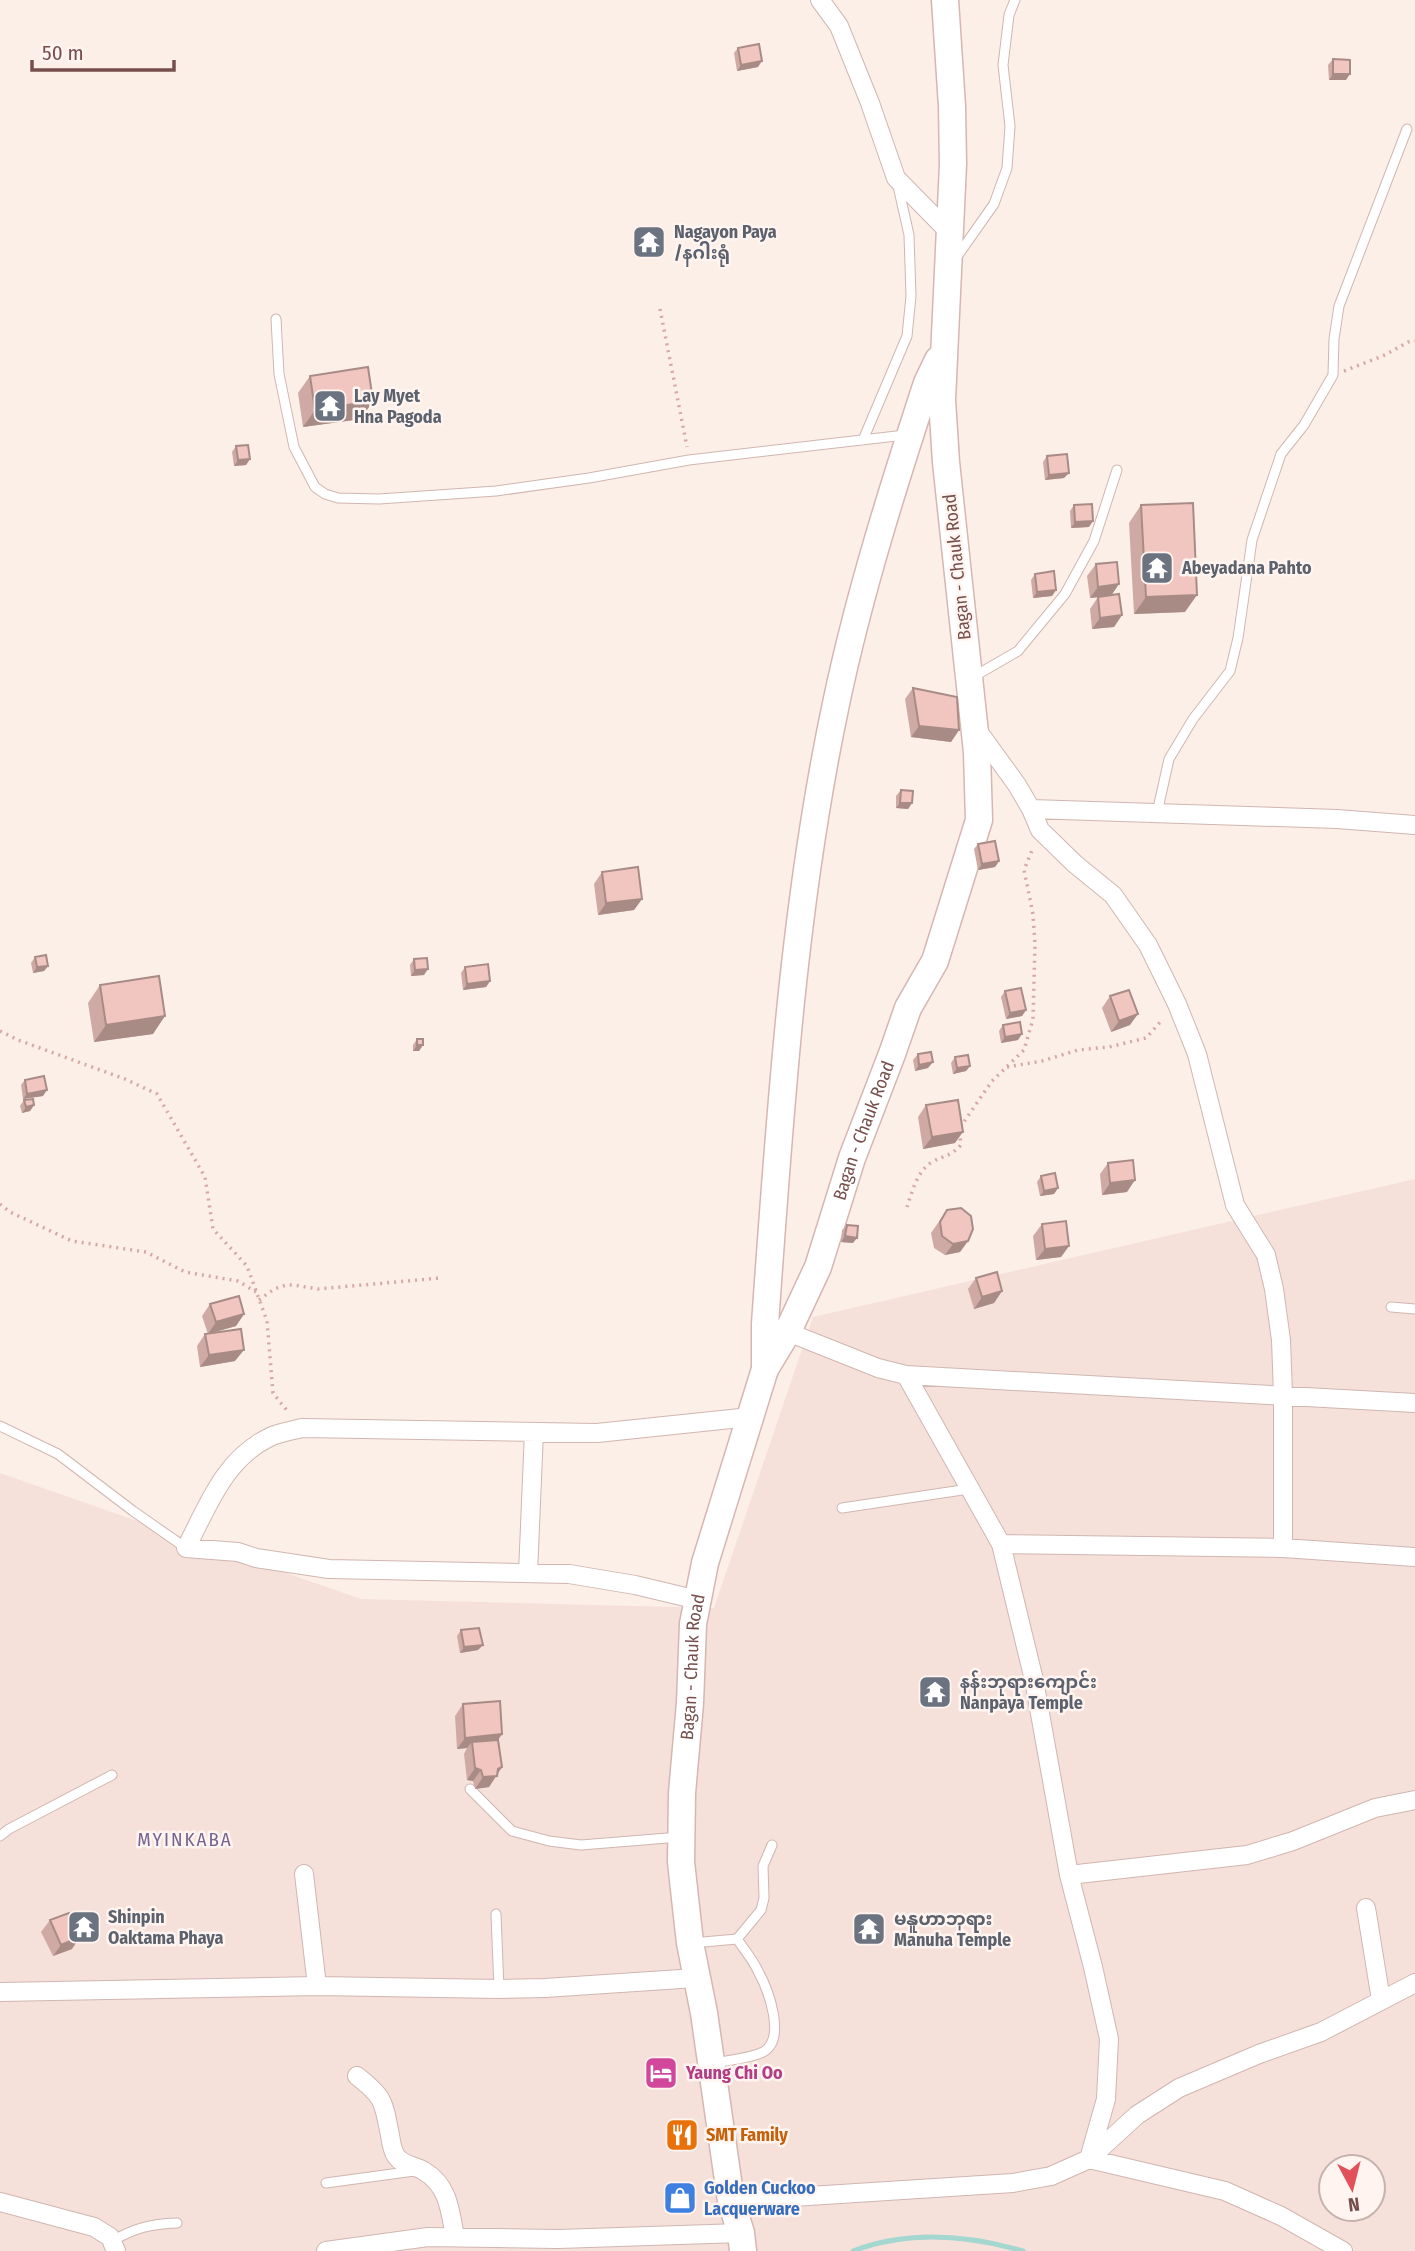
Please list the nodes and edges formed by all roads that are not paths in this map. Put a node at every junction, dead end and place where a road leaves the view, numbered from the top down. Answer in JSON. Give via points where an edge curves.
{"nodes":[{"id":1,"x":820,"y":0,"type":"edge"},
{"id":2,"x":945,"y":0,"type":"edge"},
{"id":3,"x":1015,"y":0,"type":"edge"},
{"id":4,"x":1407,"y":129,"type":"dead end"},
{"id":5,"x":896,"y":178,"type":"junction"},
{"id":6,"x":951,"y":234,"type":"junction"},
{"id":7,"x":949,"y":270,"type":"junction"},
{"id":8,"x":276,"y":319,"type":"dead end"},
{"id":9,"x":945,"y":346,"type":"junction"},
{"id":10,"x":911,"y":434,"type":"junction"},
{"id":11,"x":863,"y":440,"type":"junction"},
{"id":12,"x":1117,"y":470,"type":"dead end"},
{"id":13,"x":970,"y":679,"type":"junction"},
{"id":14,"x":975,"y":727,"type":"junction"},
{"id":15,"x":1031,"y":809,"type":"junction"},
{"id":16,"x":1157,"y":813,"type":"junction"},
{"id":17,"x":1415,"y":825,"type":"edge"},
{"id":18,"x":1391,"y":1307,"type":"dead end"},
{"id":19,"x":1415,"y":1309,"type":"edge"},
{"id":20,"x":776,"y":1328,"type":"junction"},
{"id":21,"x":906,"y":1374,"type":"junction"},
{"id":22,"x":1283,"y":1395,"type":"junction"},
{"id":23,"x":1415,"y":1403,"type":"edge"},
{"id":24,"x":750,"y":1417,"type":"junction"},
{"id":25,"x":0,"y":1426,"type":"edge"},
{"id":26,"x":534,"y":1432,"type":"junction"},
{"id":27,"x":969,"y":1489,"type":"junction"},
{"id":28,"x":842,"y":1508,"type":"dead end"},
{"id":29,"x":1001,"y":1544,"type":"junction"},
{"id":30,"x":186,"y":1548,"type":"junction"},
{"id":31,"x":1283,"y":1548,"type":"junction"},
{"id":32,"x":1415,"y":1557,"type":"edge"},
{"id":33,"x":528,"y":1573,"type":"junction"},
{"id":34,"x":698,"y":1600,"type":"junction"},
{"id":35,"x":112,"y":1775,"type":"dead end"},
{"id":36,"x":470,"y":1789,"type":"dead end"},
{"id":37,"x":1415,"y":1800,"type":"edge"},
{"id":38,"x":0,"y":1836,"type":"edge"},
{"id":39,"x":682,"y":1837,"type":"junction"},
{"id":40,"x":772,"y":1845,"type":"dead end"},
{"id":41,"x":304,"y":1874,"type":"dead end"},
{"id":42,"x":1069,"y":1875,"type":"junction"},
{"id":43,"x":1366,"y":1908,"type":"dead end"},
{"id":44,"x":496,"y":1914,"type":"dead end"},
{"id":45,"x":737,"y":1939,"type":"junction"},
{"id":46,"x":690,"y":1943,"type":"junction"},
{"id":47,"x":696,"y":1978,"type":"junction"},
{"id":48,"x":1415,"y":1983,"type":"edge"},
{"id":49,"x":317,"y":1986,"type":"junction"},
{"id":50,"x":499,"y":1989,"type":"junction"},
{"id":51,"x":0,"y":1992,"type":"edge"},
{"id":52,"x":1381,"y":2000,"type":"junction"},
{"id":53,"x":712,"y":2063,"type":"junction"},
{"id":54,"x":357,"y":2076,"type":"dead end"},
{"id":55,"x":1088,"y":2159,"type":"junction"},
{"id":56,"x":423,"y":2170,"type":"junction"},
{"id":57,"x":326,"y":2183,"type":"dead end"},
{"id":58,"x":731,"y":2201,"type":"junction"},
{"id":59,"x":0,"y":2202,"type":"edge"},
{"id":60,"x":177,"y":2223,"type":"dead end"},
{"id":61,"x":455,"y":2237,"type":"junction"},
{"id":62,"x":742,"y":2242,"type":"edge"},
{"id":63,"x":114,"y":2246,"type":"edge"},
{"id":64,"x":326,"y":2251,"type":"edge"},
{"id":65,"x":1343,"y":2251,"type":"edge"}],
"edges":[{"from":1,"to":5,"type":"street","via":[[839,26]]},
{"from":2,"to":6,"type":"main road","name":"Bagan - Chauk Road","via":[[952,106]]},
{"from":3,"to":7,"type":"lane","via":[[1003,65],[1010,126],[1007,168],[994,204]]},
{"from":4,"to":16,"type":"lane","via":[[1339,306],[1333,375],[1281,454],[1252,540],[1230,671],[1169,759]]},
{"from":5,"to":6,"type":"street"},
{"from":5,"to":11,"type":"lane","via":[[909,235],[907,336]]},
{"from":6,"to":7,"type":"main road","name":"Bagan - Chauk Road"},
{"from":7,"to":9,"type":"main road","name":"Bagan - Chauk Road"},
{"from":8,"to":11,"type":"lane","via":[[279,374],[294,447],[315,487],[338,498],[496,491],[689,460]]},
{"from":9,"to":10,"type":"main road","name":"Bagan - Chauk Road"},
{"from":9,"to":13,"type":"main road","name":"Bagan - Chauk Road","via":[[946,462]]},
{"from":10,"to":11,"type":"lane"},
{"from":10,"to":20,"type":"main road","name":"Bagan - Chauk Road","via":[[871,561],[837,699],[814,827],[785,1047]]},
{"from":12,"to":13,"type":"lane","via":[[1094,541],[1065,594],[1018,652]]},
{"from":13,"to":14,"type":"main road","name":"Bagan - Chauk Road"},
{"from":14,"to":15,"type":"street"},
{"from":14,"to":20,"type":"main road","name":"Bagan - Chauk Road","via":[[979,820],[953,908],[935,961],[908,1008],[852,1158],[818,1267]]},
{"from":15,"to":16,"type":"street"},
{"from":15,"to":22,"type":"street","via":[[1040,830],[1113,895],[1148,945],[1177,1004],[1197,1054],[1235,1205],[1266,1255],[1281,1340]]},
{"from":16,"to":17,"type":"street"},
{"from":18,"to":19,"type":"lane"},
{"from":20,"to":21,"type":"street","via":[[878,1368]]},
{"from":20,"to":24,"type":"main road","name":"Bagan - Chauk Road"},
{"from":21,"to":22,"type":"street"},
{"from":21,"to":27,"type":"street"},
{"from":22,"to":23,"type":"street"},
{"from":22,"to":31,"type":"street"},
{"from":24,"to":26,"type":"street","via":[[597,1433]]},
{"from":24,"to":34,"type":"main road","name":"Bagan - Chauk Road"},
{"from":25,"to":30,"type":"lane","via":[[58,1454]]},
{"from":26,"to":30,"type":"street","via":[[302,1428],[272,1436],[252,1447],[224,1474]]},
{"from":26,"to":33,"type":"street"},
{"from":27,"to":28,"type":"lane"},
{"from":27,"to":29,"type":"street"},
{"from":29,"to":31,"type":"street"},
{"from":29,"to":42,"type":"street","via":[[1034,1680]]},
{"from":30,"to":33,"type":"street","via":[[238,1552],[329,1569]]},
{"from":31,"to":32,"type":"street"},
{"from":33,"to":34,"type":"street","via":[[569,1574]]},
{"from":34,"to":39,"type":"main road","name":"Bagan - Chauk Road"},
{"from":35,"to":38,"type":"lane"},
{"from":36,"to":39,"type":"lane","via":[[512,1831],[550,1841],[581,1845]]},
{"from":37,"to":42,"type":"street","via":[[1375,1808],[1247,1855]]},
{"from":39,"to":46,"type":"main road","name":"Bagan - Chauk Road"},
{"from":40,"to":45,"type":"lane","via":[[763,1866],[761,1910]]},
{"from":41,"to":49,"type":"street"},
{"from":42,"to":55,"type":"street","via":[[1109,2039],[1106,2099]]},
{"from":43,"to":52,"type":"street"},
{"from":44,"to":50,"type":"lane"},
{"from":45,"to":46,"type":"lane"},
{"from":45,"to":53,"type":"lane","via":[[758,1970],[772,2004],[775,2033],[764,2052]]},
{"from":46,"to":47,"type":"main road","name":"Bagan - Chauk Road"},
{"from":47,"to":50,"type":"street"},
{"from":47,"to":53,"type":"main road","name":"Bagan - Chauk Road"},
{"from":48,"to":52,"type":"street"},
{"from":49,"to":50,"type":"street"},
{"from":49,"to":51,"type":"street"},
{"from":52,"to":55,"type":"street","via":[[1321,2032],[1179,2088],[1137,2115]]},
{"from":53,"to":58,"type":"main road","name":"Bagan - Chauk Road"},
{"from":54,"to":56,"type":"street","via":[[380,2097],[397,2158]]},
{"from":55,"to":58,"type":"street","via":[[1051,2176],[1013,2183]]},
{"from":55,"to":65,"type":"street","via":[[1225,2191]]},
{"from":56,"to":57,"type":"lane"},
{"from":56,"to":61,"type":"street","via":[[447,2196]]},
{"from":58,"to":62,"type":"main road","name":"Bagan - Chauk Road"},
{"from":59,"to":63,"type":"street","via":[[94,2227],[110,2237]]},
{"from":60,"to":63,"type":"lane","via":[[135,2229]]},
{"from":61,"to":62,"type":"street"},
{"from":61,"to":64,"type":"street"}]}
